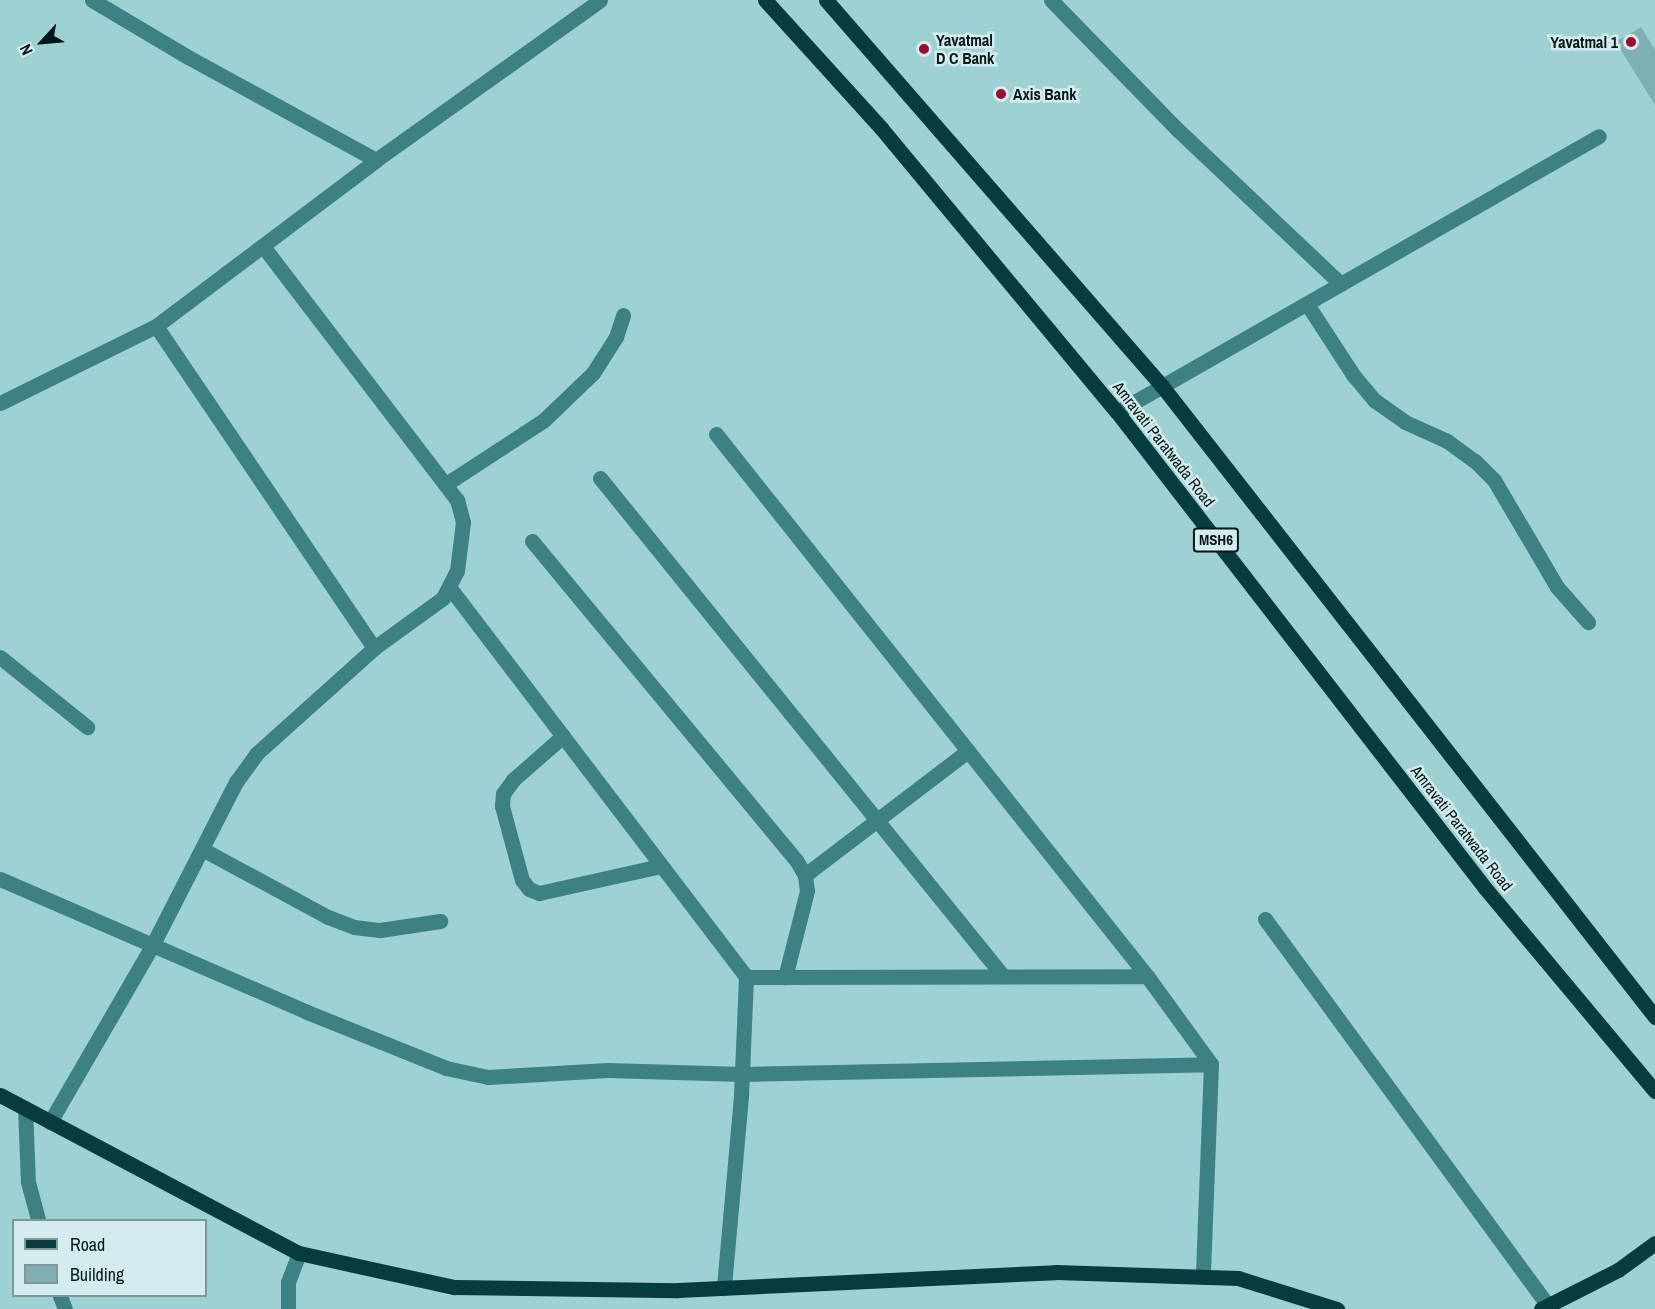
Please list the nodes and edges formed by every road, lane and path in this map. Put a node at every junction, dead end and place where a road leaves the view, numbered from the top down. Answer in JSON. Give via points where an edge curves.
{"nodes":[{"id":1,"x":92,"y":0,"type":"edge"},
{"id":2,"x":600,"y":0,"type":"edge"},
{"id":3,"x":765,"y":0,"type":"edge"},
{"id":4,"x":826,"y":0,"type":"edge"},
{"id":5,"x":1051,"y":0,"type":"edge"},
{"id":6,"x":1599,"y":136,"type":"dead end"},
{"id":7,"x":376,"y":160,"type":"junction"},
{"id":8,"x":263,"y":246,"type":"junction"},
{"id":9,"x":1341,"y":284,"type":"junction"},
{"id":10,"x":1307,"y":304,"type":"junction"},
{"id":11,"x":623,"y":315,"type":"dead end"},
{"id":12,"x":156,"y":326,"type":"junction"},
{"id":13,"x":1162,"y":386,"type":"junction"},
{"id":14,"x":0,"y":403,"type":"edge"},
{"id":15,"x":1117,"y":412,"type":"junction"},
{"id":16,"x":716,"y":434,"type":"dead end"},
{"id":17,"x":600,"y":478,"type":"dead end"},
{"id":18,"x":446,"y":484,"type":"junction"},
{"id":19,"x":532,"y":541,"type":"dead end"},
{"id":20,"x":450,"y":588,"type":"junction"},
{"id":21,"x":1588,"y":622,"type":"dead end"},
{"id":22,"x":374,"y":648,"type":"junction"},
{"id":23,"x":0,"y":657,"type":"edge"},
{"id":24,"x":87,"y":727,"type":"dead end"},
{"id":25,"x":562,"y":736,"type":"junction"},
{"id":26,"x":968,"y":752,"type":"junction"},
{"id":27,"x":878,"y":822,"type":"junction"},
{"id":28,"x":202,"y":849,"type":"junction"},
{"id":29,"x":661,"y":866,"type":"junction"},
{"id":30,"x":805,"y":875,"type":"junction"},
{"id":31,"x":0,"y":879,"type":"edge"},
{"id":32,"x":1265,"y":919,"type":"dead end"},
{"id":33,"x":440,"y":921,"type":"dead end"},
{"id":34,"x":153,"y":944,"type":"junction"},
{"id":35,"x":1003,"y":976,"type":"junction"},
{"id":36,"x":1147,"y":976,"type":"junction"},
{"id":37,"x":746,"y":977,"type":"junction"},
{"id":38,"x":785,"y":977,"type":"junction"},
{"id":39,"x":1655,"y":1017,"type":"edge"},
{"id":40,"x":1211,"y":1064,"type":"junction"},
{"id":41,"x":742,"y":1074,"type":"junction"},
{"id":42,"x":1655,"y":1091,"type":"edge"},
{"id":43,"x":0,"y":1095,"type":"edge"},
{"id":44,"x":25,"y":1108,"type":"junction"},
{"id":45,"x":50,"y":1122,"type":"junction"},
{"id":46,"x":37,"y":1219,"type":"edge"},
{"id":47,"x":1655,"y":1243,"type":"edge"},
{"id":48,"x":299,"y":1253,"type":"junction"},
{"id":49,"x":1203,"y":1277,"type":"junction"},
{"id":50,"x":724,"y":1288,"type":"junction"},
{"id":51,"x":1544,"y":1308,"type":"edge"},
{"id":52,"x":288,"y":1309,"type":"edge"},
{"id":53,"x":1337,"y":1309,"type":"edge"}],
"edges":[{"from":1,"to":7,"type":"street"},
{"from":2,"to":7,"type":"street"},
{"from":3,"to":15,"type":"main road","name":"Amravati Paratwada Road","number":"MSH6","via":[[881,128]]},
{"from":4,"to":13,"type":"main road","name":"Amravati Paratwada Road"},
{"from":5,"to":9,"type":"street","via":[[1178,130]]},
{"from":6,"to":9,"type":"street"},
{"from":7,"to":8,"type":"street"},
{"from":8,"to":12,"type":"street"},
{"from":8,"to":18,"type":"street"},
{"from":9,"to":10,"type":"street"},
{"from":10,"to":13,"type":"street"},
{"from":10,"to":21,"type":"street","via":[[1374,400],[1405,422],[1447,441],[1494,480],[1557,587]]},
{"from":11,"to":18,"type":"street","via":[[616,337],[585,381],[544,420]]},
{"from":12,"to":14,"type":"street"},
{"from":12,"to":22,"type":"street"},
{"from":13,"to":15,"type":"street"},
{"from":13,"to":39,"type":"main road","name":"Amravati Paratwada Road"},
{"from":15,"to":42,"type":"main road","name":"Amravati Paratwada Road","number":"MSH6","via":[[1485,888]]},
{"from":16,"to":26,"type":"street"},
{"from":17,"to":27,"type":"street"},
{"from":18,"to":20,"type":"street","via":[[457,500],[463,522],[457,572]]},
{"from":19,"to":30,"type":"street"},
{"from":20,"to":22,"type":"street","via":[[443,598]]},
{"from":20,"to":25,"type":"street"},
{"from":22,"to":28,"type":"street","via":[[256,754],[236,782]]},
{"from":23,"to":24,"type":"street"},
{"from":25,"to":29,"type":"street"},
{"from":25,"to":29,"type":"street","via":[[503,794],[502,806],[522,880],[539,893]]},
{"from":26,"to":27,"type":"street"},
{"from":26,"to":36,"type":"street"},
{"from":27,"to":30,"type":"street"},
{"from":27,"to":35,"type":"street"},
{"from":28,"to":33,"type":"street","via":[[354,927],[380,930]]},
{"from":28,"to":34,"type":"street"},
{"from":29,"to":37,"type":"street"},
{"from":30,"to":38,"type":"street","via":[[807,891]]},
{"from":31,"to":34,"type":"street"},
{"from":32,"to":51,"type":"street"},
{"from":34,"to":41,"type":"street","via":[[447,1068],[488,1077],[608,1070]]},
{"from":34,"to":45,"type":"street"},
{"from":35,"to":36,"type":"street"},
{"from":35,"to":38,"type":"street"},
{"from":36,"to":40,"type":"street"},
{"from":37,"to":38,"type":"street"},
{"from":37,"to":41,"type":"street"},
{"from":40,"to":41,"type":"street"},
{"from":40,"to":49,"type":"street"},
{"from":41,"to":50,"type":"street"},
{"from":43,"to":44,"type":"main road"},
{"from":44,"to":45,"type":"main road"},
{"from":44,"to":46,"type":"street","via":[[28,1182]]},
{"from":45,"to":48,"type":"main road"},
{"from":47,"to":51,"type":"main road","via":[[1618,1270]]},
{"from":48,"to":50,"type":"main road","via":[[454,1287]]},
{"from":48,"to":52,"type":"street","via":[[288,1282]]},
{"from":49,"to":50,"type":"main road","via":[[1056,1272]]},
{"from":49,"to":53,"type":"main road","via":[[1238,1278]]}]}
